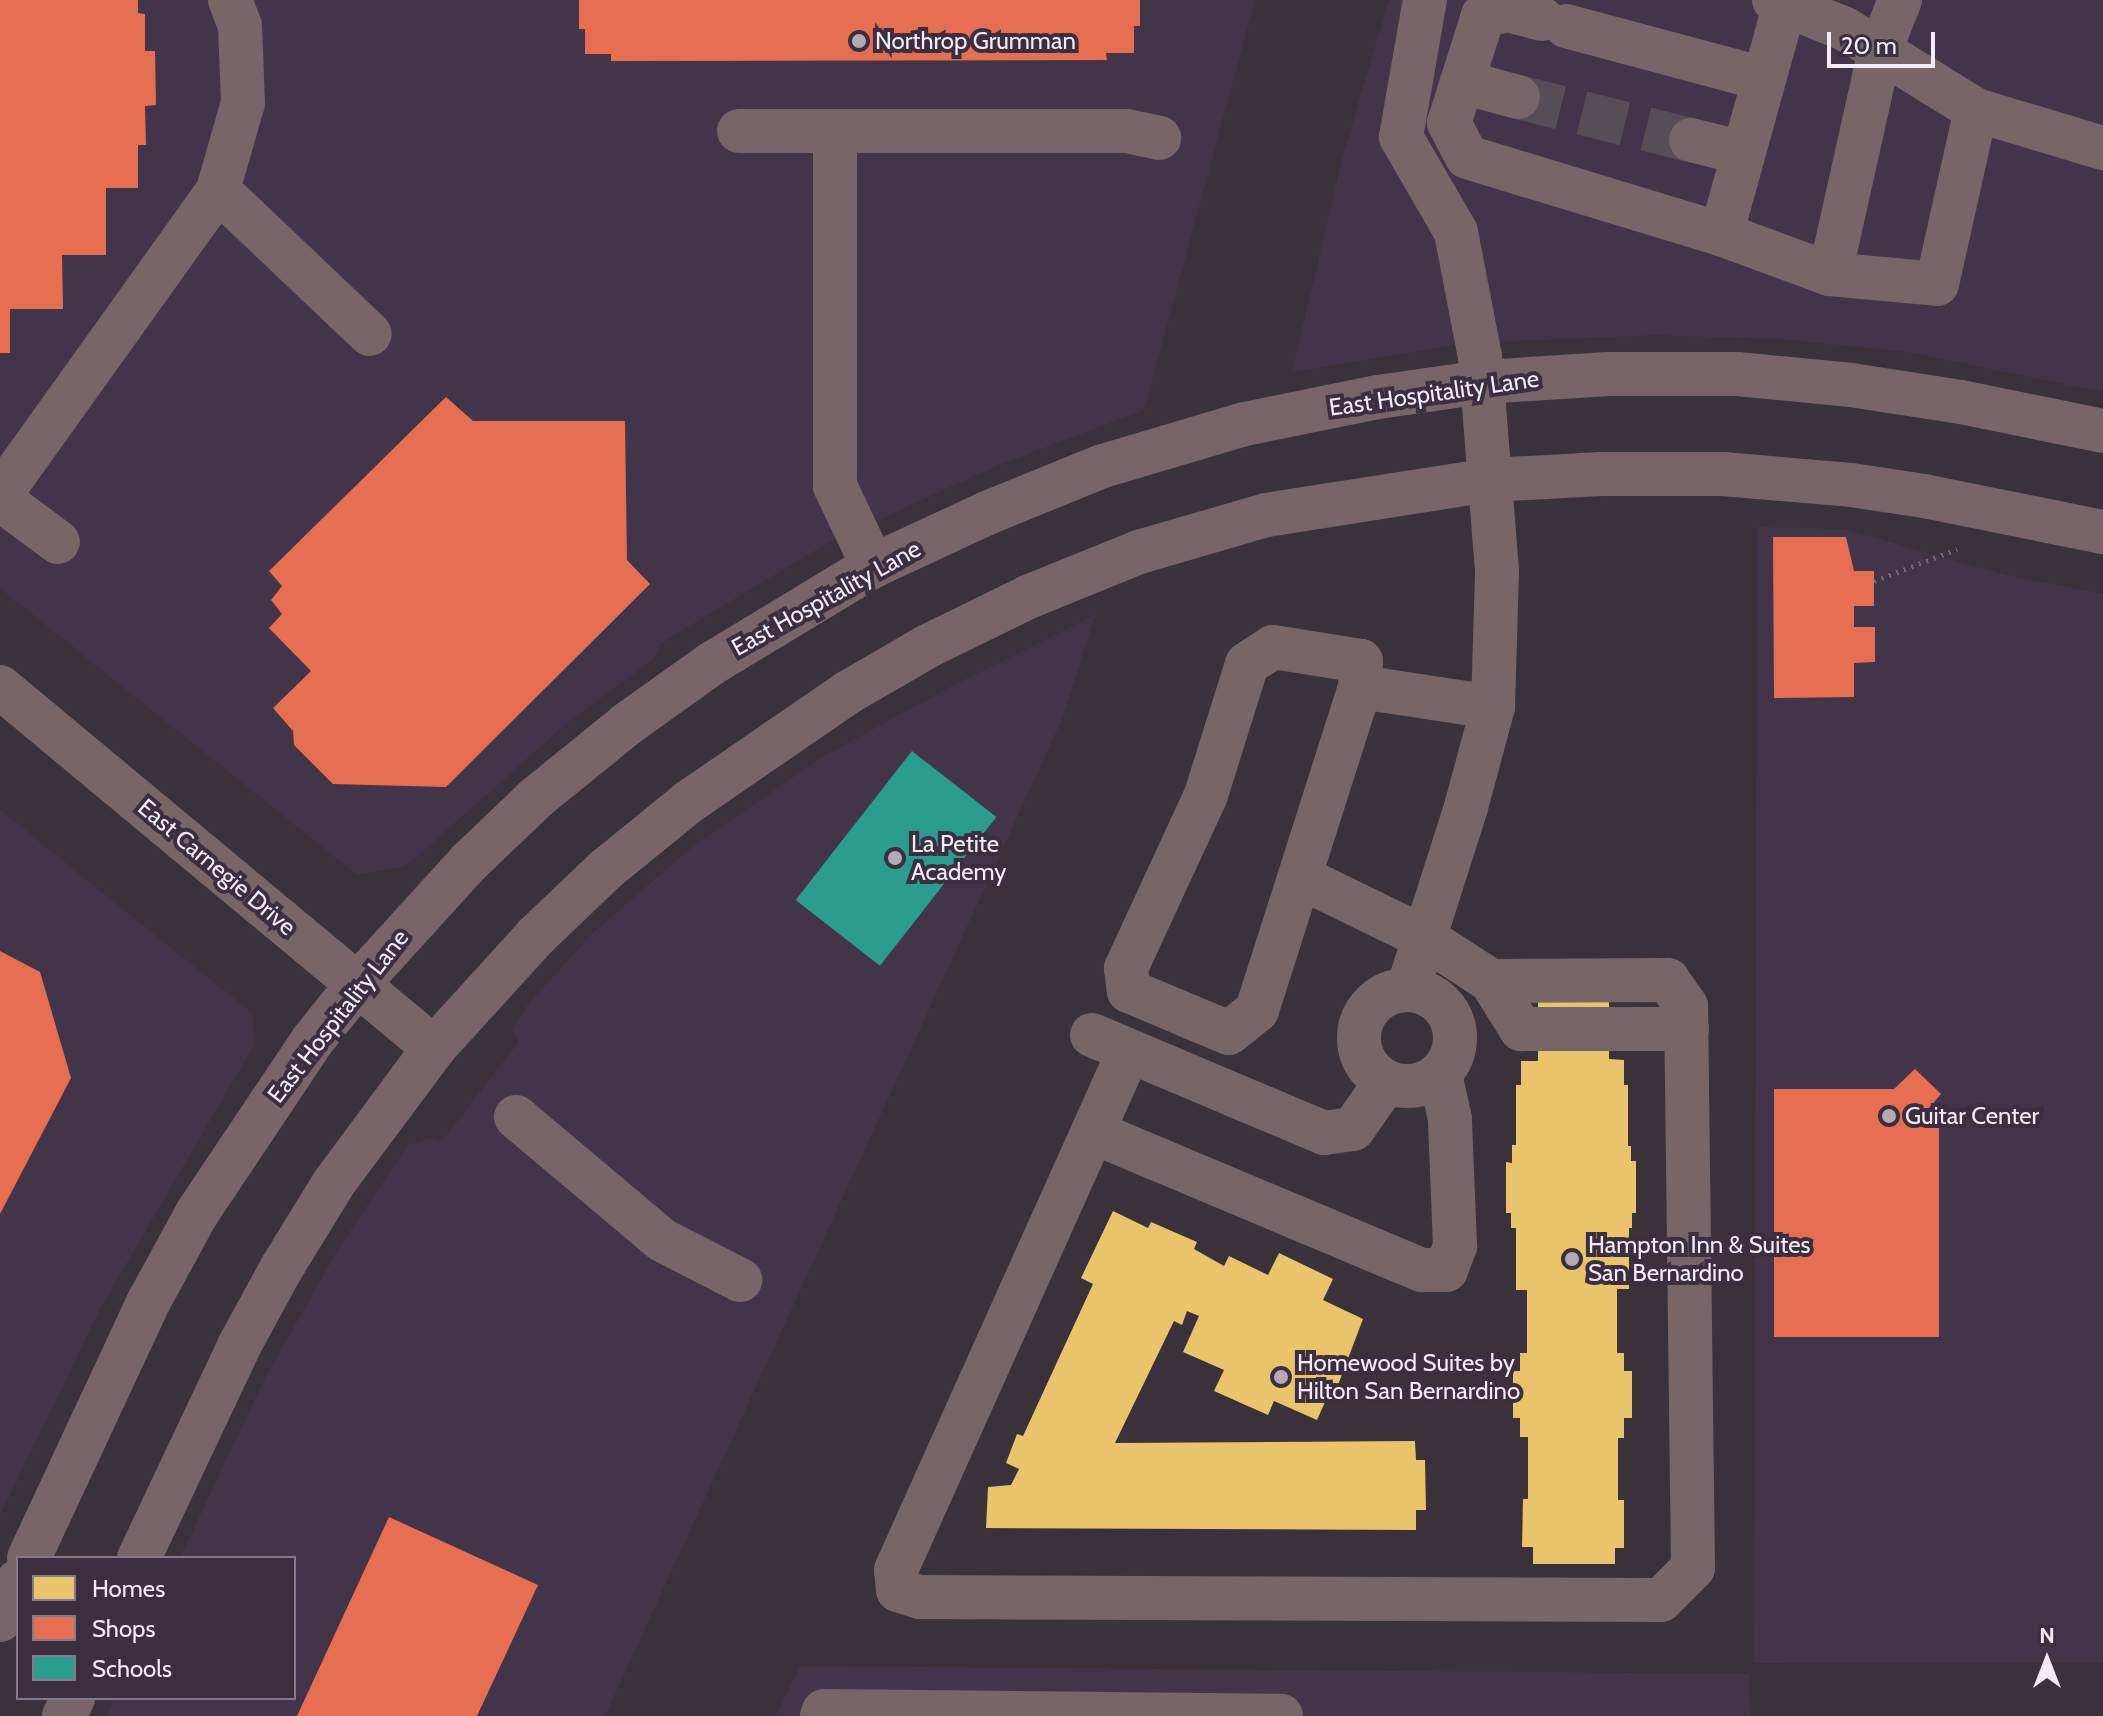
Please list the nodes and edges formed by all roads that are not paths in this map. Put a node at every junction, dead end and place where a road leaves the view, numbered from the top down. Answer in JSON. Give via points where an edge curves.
{"nodes":[{"id":1,"x":230,"y":0,"type":"edge"},
{"id":2,"x":1425,"y":0,"type":"edge"},
{"id":3,"x":1900,"y":0,"type":"edge"},
{"id":4,"x":1779,"y":2,"type":"edge"},
{"id":5,"x":1880,"y":50,"type":"junction"},
{"id":6,"x":1764,"y":79,"type":"junction"},
{"id":7,"x":1462,"y":82,"type":"junction"},
{"id":8,"x":1518,"y":97,"type":"tunnel mouth"},
{"id":9,"x":1976,"y":110,"type":"junction"},
{"id":10,"x":739,"y":131,"type":"dead end"},
{"id":11,"x":835,"y":132,"type":"junction"},
{"id":12,"x":1159,"y":138,"type":"dead end"},
{"id":13,"x":1691,"y":140,"type":"tunnel mouth"},
{"id":14,"x":2103,"y":148,"type":"edge"},
{"id":15,"x":1743,"y":153,"type":"junction"},
{"id":16,"x":218,"y":190,"type":"junction"},
{"id":17,"x":1721,"y":234,"type":"junction"},
{"id":18,"x":1830,"y":274,"type":"junction"},
{"id":19,"x":370,"y":334,"type":"dead end"},
{"id":20,"x":1483,"y":382,"type":"junction"},
{"id":21,"x":2103,"y":431,"type":"edge"},
{"id":22,"x":1490,"y":480,"type":"junction"},
{"id":23,"x":0,"y":497,"type":"edge"},
{"id":24,"x":2103,"y":532,"type":"edge"},
{"id":25,"x":58,"y":542,"type":"dead end"},
{"id":26,"x":873,"y":566,"type":"junction"},
{"id":27,"x":0,"y":687,"type":"edge"},
{"id":28,"x":1360,"y":687,"type":"junction"},
{"id":29,"x":1493,"y":707,"type":"junction"},
{"id":30,"x":1300,"y":877,"type":"junction"},
{"id":31,"x":1425,"y":938,"type":"junction"},
{"id":32,"x":357,"y":985,"type":"junction"},
{"id":33,"x":1408,"y":989,"type":"junction"},
{"id":34,"x":434,"y":1048,"type":"junction"},
{"id":35,"x":1440,"y":1074,"type":"junction"},
{"id":36,"x":1386,"y":1082,"type":"junction"},
{"id":37,"x":516,"y":1117,"type":"dead end"},
{"id":38,"x":1093,"y":1132,"type":"junction"},
{"id":39,"x":740,"y":1280,"type":"dead end"},
{"id":40,"x":30,"y":1556,"type":"edge"},
{"id":41,"x":140,"y":1556,"type":"edge"},
{"id":42,"x":16,"y":1585,"type":"edge"},
{"id":43,"x":0,"y":1620,"type":"edge"},
{"id":44,"x":822,"y":1716,"type":"edge"},
{"id":45,"x":1281,"y":1716,"type":"edge"}],
"edges":[{"from":1,"to":16,"type":"street","via":[[240,26],[243,103]]},
{"from":2,"to":20,"type":"street","via":[[1401,137],[1456,232]]},
{"from":3,"to":5,"type":"street"},
{"from":4,"to":5,"type":"street"},
{"from":4,"to":6,"type":"street"},
{"from":5,"to":9,"type":"street"},
{"from":5,"to":18,"type":"street"},
{"from":6,"to":7,"type":"street","via":[[1508,10],[1483,16]]},
{"from":6,"to":15,"type":"street"},
{"from":7,"to":8,"type":"street"},
{"from":7,"to":17,"type":"street","via":[[1449,123],[1467,157]]},
{"from":9,"to":14,"type":"street"},
{"from":9,"to":18,"type":"street","via":[[1937,284]]},
{"from":10,"to":11,"type":"street"},
{"from":11,"to":12,"type":"street","via":[[1127,131]]},
{"from":11,"to":26,"type":"street","via":[[835,486]]},
{"from":13,"to":15,"type":"street"},
{"from":15,"to":17,"type":"street"},
{"from":16,"to":19,"type":"street"},
{"from":16,"to":23,"type":"street"},
{"from":17,"to":18,"type":"street"},
{"from":20,"to":21,"type":"main road","name":"East Hospitality Lane","via":[[1608,374],[1737,374],[1961,402]]},
{"from":20,"to":22,"type":"street"},
{"from":20,"to":26,"type":"main road","name":"East Hospitality Lane","via":[[1245,424],[1103,466]]},
{"from":22,"to":24,"type":"main road","via":[[1723,474],[1924,496]]},
{"from":22,"to":29,"type":"street","via":[[1497,571]]},
{"from":22,"to":34,"type":"main road","via":[[1266,515],[1139,552],[1028,597],[928,646],[847,693],[690,801],[605,870],[537,935]]},
{"from":23,"to":25,"type":"street"},
{"from":26,"to":32,"type":"main road","name":"East Hospitality Lane","via":[[711,664],[536,798],[469,862]]},
{"from":27,"to":32,"type":"street","name":"East Carnegie Drive"},
{"from":28,"to":29,"type":"street"},
{"from":28,"to":30,"type":"street"},
{"from":28,"to":30,"type":"street","via":[[1361,661],[1273,647],[1247,664],[1206,795],[1126,968],[1129,991],[1229,1033],[1257,1010]]},
{"from":29,"to":31,"type":"street"},
{"from":30,"to":31,"type":"street"},
{"from":31,"to":33,"type":"street"},
{"from":31,"to":38,"type":"street","via":[[1491,981],[1668,980],[1686,1006],[1693,1568],[1661,1600],[920,1597],[898,1590],[896,1570]]},
{"from":32,"to":34,"type":"street","name":"East Carnegie Drive"},
{"from":32,"to":40,"type":"main road","name":"East Hospitality Lane","via":[[312,1041],[197,1213],[149,1301]]},
{"from":33,"to":35,"type":"street","via":[[1427,994],[1453,1021],[1453,1049]]},
{"from":33,"to":36,"type":"street","via":[[1373,1002],[1357,1036],[1371,1072]]},
{"from":34,"to":41,"type":"main road","via":[[333,1184],[281,1269]]},
{"from":35,"to":36,"type":"street","via":[[1405,1087]]},
{"from":35,"to":38,"type":"street","via":[[1450,1119],[1455,1246],[1446,1270],[1422,1270]]},
{"from":36,"to":38,"type":"street","via":[[1353,1129],[1324,1133],[1111,1043]]},
{"from":37,"to":39,"type":"street","via":[[662,1240]]},
{"from":42,"to":43,"type":"main road"},
{"from":44,"to":45,"type":"street","via":[[824,1711]]}]}
